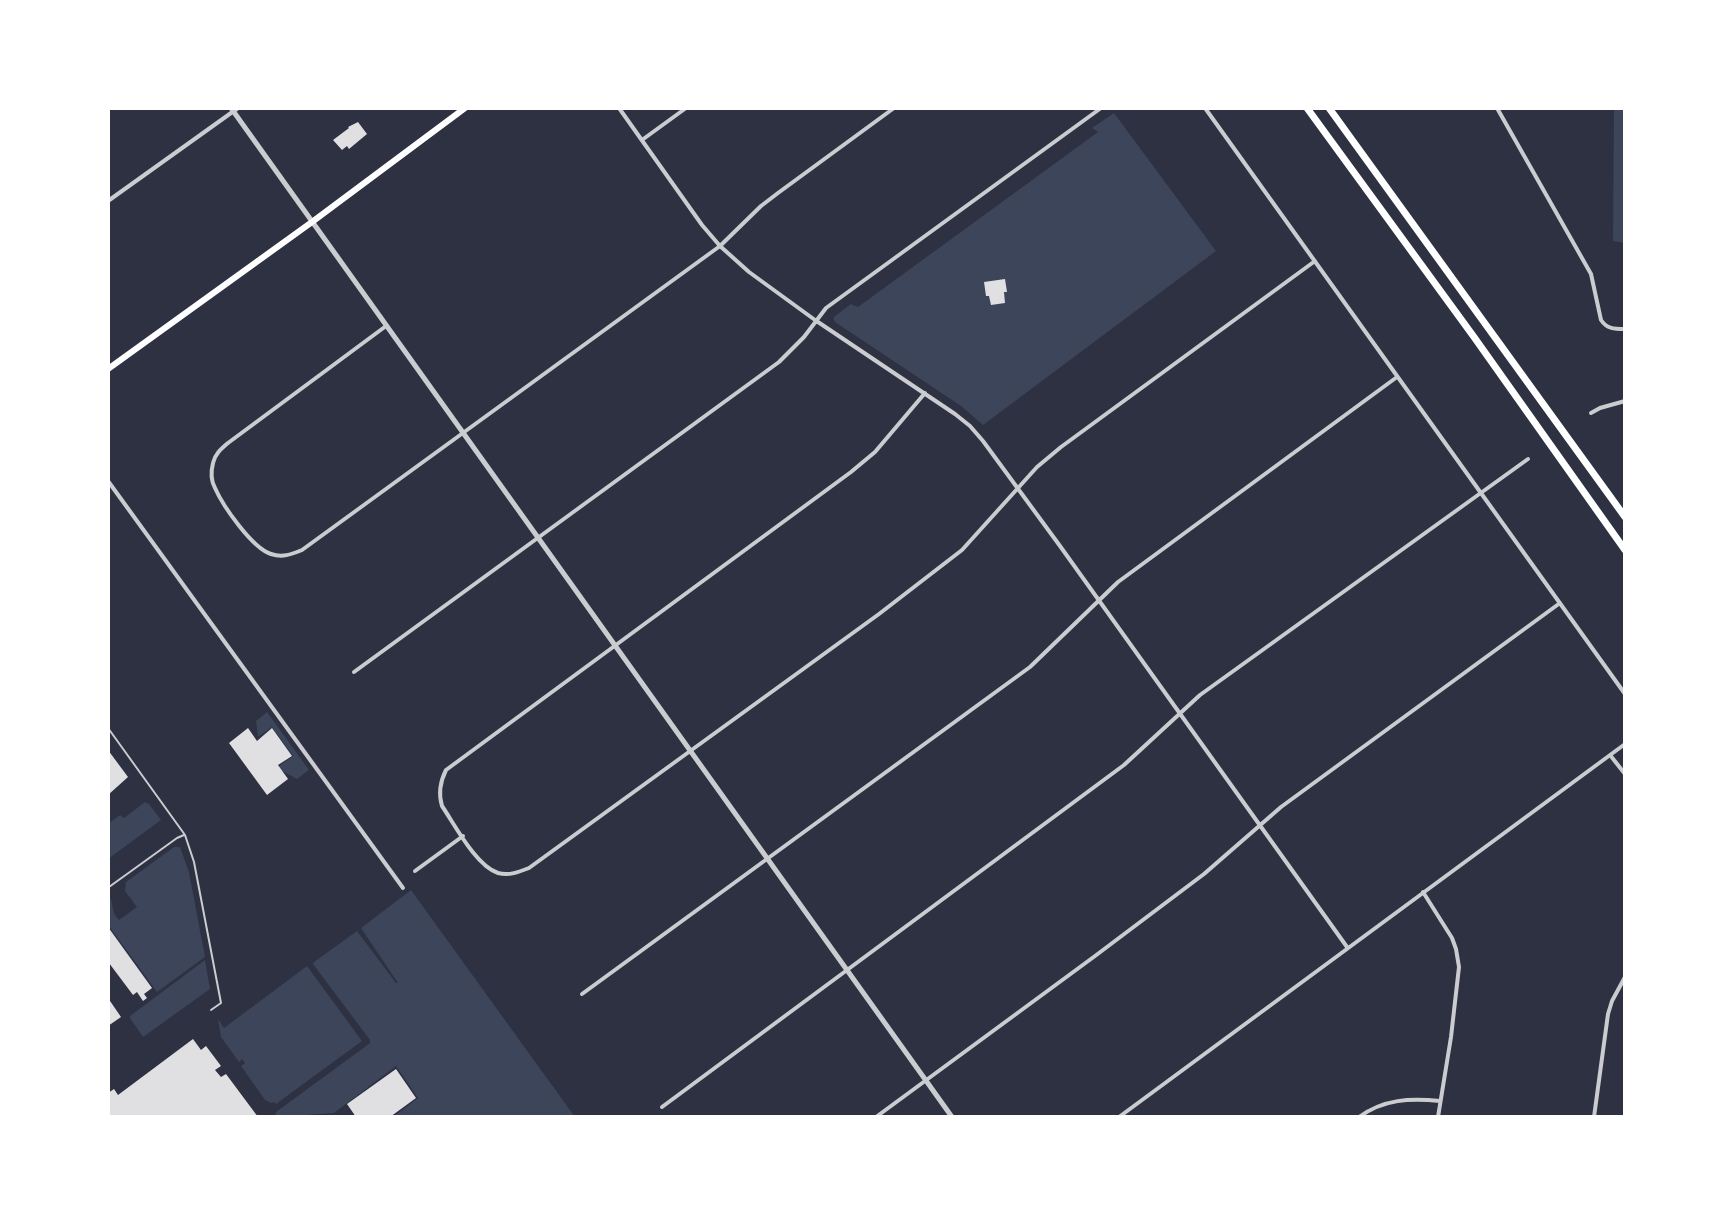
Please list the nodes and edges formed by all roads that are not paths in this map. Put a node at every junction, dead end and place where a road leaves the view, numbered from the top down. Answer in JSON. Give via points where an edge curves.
{"nodes":[{"id":1,"x":465,"y":108,"type":"edge"},
{"id":2,"x":619,"y":108,"type":"edge"},
{"id":3,"x":686,"y":108,"type":"edge"},
{"id":4,"x":894,"y":108,"type":"edge"},
{"id":5,"x":1101,"y":108,"type":"edge"},
{"id":6,"x":1205,"y":108,"type":"edge"},
{"id":7,"x":1307,"y":108,"type":"edge"},
{"id":8,"x":1329,"y":108,"type":"edge"},
{"id":9,"x":1497,"y":108,"type":"edge"},
{"id":10,"x":234,"y":109,"type":"edge"},
{"id":11,"x":642,"y":140,"type":"junction"},
{"id":12,"x":108,"y":201,"type":"edge"},
{"id":13,"x":312,"y":222,"type":"junction"},
{"id":14,"x":720,"y":246,"type":"junction"},
{"id":15,"x":1315,"y":261,"type":"junction"},
{"id":16,"x":815,"y":320,"type":"junction"},
{"id":17,"x":386,"y":326,"type":"junction"},
{"id":18,"x":1625,"y":329,"type":"edge"},
{"id":19,"x":108,"y":369,"type":"edge"},
{"id":20,"x":1397,"y":377,"type":"junction"},
{"id":21,"x":925,"y":393,"type":"junction"},
{"id":22,"x":1625,"y":401,"type":"edge"},
{"id":23,"x":1591,"y":413,"type":"dead end"},
{"id":24,"x":463,"y":433,"type":"junction"},
{"id":25,"x":1528,"y":459,"type":"dead end"},
{"id":26,"x":108,"y":481,"type":"edge"},
{"id":27,"x":1018,"y":488,"type":"junction"},
{"id":28,"x":1481,"y":493,"type":"junction"},
{"id":29,"x":1625,"y":517,"type":"edge"},
{"id":30,"x":538,"y":539,"type":"junction"},
{"id":31,"x":1625,"y":550,"type":"edge"},
{"id":32,"x":1099,"y":600,"type":"junction"},
{"id":33,"x":1560,"y":603,"type":"junction"},
{"id":34,"x":614,"y":645,"type":"junction"},
{"id":35,"x":354,"y":672,"type":"dead end"},
{"id":36,"x":1625,"y":694,"type":"edge"},
{"id":37,"x":1179,"y":713,"type":"junction"},
{"id":38,"x":108,"y":728,"type":"edge"},
{"id":39,"x":1625,"y":744,"type":"edge"},
{"id":40,"x":690,"y":750,"type":"junction"},
{"id":41,"x":1610,"y":755,"type":"junction"},
{"id":42,"x":1625,"y":774,"type":"edge"},
{"id":43,"x":1259,"y":825,"type":"junction"},
{"id":44,"x":185,"y":835,"type":"junction"},
{"id":45,"x":463,"y":836,"type":"junction"},
{"id":46,"x":768,"y":859,"type":"junction"},
{"id":47,"x":415,"y":871,"type":"dead end"},
{"id":48,"x":109,"y":887,"type":"edge"},
{"id":49,"x":403,"y":888,"type":"dead end"},
{"id":50,"x":1423,"y":892,"type":"junction"},
{"id":51,"x":1347,"y":947,"type":"junction"},
{"id":52,"x":846,"y":971,"type":"junction"},
{"id":53,"x":1625,"y":977,"type":"edge"},
{"id":54,"x":582,"y":994,"type":"dead end"},
{"id":55,"x":211,"y":1010,"type":"dead end"},
{"id":56,"x":926,"y":1080,"type":"junction"},
{"id":57,"x":1440,"y":1101,"type":"junction"},
{"id":58,"x":662,"y":1107,"type":"dead end"},
{"id":59,"x":876,"y":1117,"type":"edge"},
{"id":60,"x":952,"y":1117,"type":"edge"},
{"id":61,"x":1119,"y":1117,"type":"edge"},
{"id":62,"x":1359,"y":1117,"type":"edge"},
{"id":63,"x":1438,"y":1117,"type":"edge"},
{"id":64,"x":1594,"y":1117,"type":"edge"}],
"edges":[{"from":1,"to":13,"type":"main road"},
{"from":2,"to":11,"type":"street"},
{"from":3,"to":11,"type":"street"},
{"from":4,"to":14,"type":"street","via":[[761,206]]},
{"from":5,"to":16,"type":"street"},
{"from":6,"to":15,"type":"street"},
{"from":7,"to":31,"type":"highway"},
{"from":8,"to":29,"type":"highway"},
{"from":9,"to":18,"type":"street","via":[[1591,274],[1601,320],[1605,326]]},
{"from":10,"to":12,"type":"street"},
{"from":10,"to":13,"type":"street"},
{"from":11,"to":14,"type":"street"},
{"from":13,"to":17,"type":"street"},
{"from":13,"to":19,"type":"main road"},
{"from":14,"to":16,"type":"street"},
{"from":14,"to":24,"type":"street"},
{"from":15,"to":20,"type":"street"},
{"from":15,"to":27,"type":"street","via":[[1061,447]]},
{"from":16,"to":21,"type":"street"},
{"from":16,"to":30,"type":"street","via":[[779,362]]},
{"from":17,"to":24,"type":"street"},
{"from":17,"to":24,"type":"street","via":[[218,452],[213,483],[236,520],[262,550],[279,556],[302,550]]},
{"from":20,"to":28,"type":"street"},
{"from":20,"to":32,"type":"street"},
{"from":21,"to":27,"type":"street","via":[[970,426]]},
{"from":21,"to":34,"type":"street","via":[[851,472]]},
{"from":22,"to":23,"type":"street"},
{"from":24,"to":30,"type":"street"},
{"from":25,"to":28,"type":"street"},
{"from":26,"to":49,"type":"street"},
{"from":27,"to":32,"type":"street"},
{"from":27,"to":40,"type":"street","via":[[962,550]]},
{"from":28,"to":33,"type":"street"},
{"from":28,"to":37,"type":"street"},
{"from":30,"to":34,"type":"street"},
{"from":30,"to":35,"type":"street"},
{"from":32,"to":37,"type":"street"},
{"from":32,"to":46,"type":"street","via":[[1030,667]]},
{"from":33,"to":36,"type":"street"},
{"from":33,"to":43,"type":"street"},
{"from":34,"to":40,"type":"street"},
{"from":34,"to":45,"type":"street","via":[[446,770],[440,785],[442,806]]},
{"from":37,"to":43,"type":"street"},
{"from":37,"to":52,"type":"street","via":[[1124,765]]},
{"from":38,"to":44,"type":"lane"},
{"from":39,"to":41,"type":"street"},
{"from":40,"to":45,"type":"street","via":[[517,873],[501,874],[484,866]]},
{"from":40,"to":46,"type":"street"},
{"from":41,"to":42,"type":"street"},
{"from":41,"to":50,"type":"street"},
{"from":43,"to":51,"type":"street"},
{"from":43,"to":56,"type":"street","via":[[1204,874]]},
{"from":44,"to":48,"type":"lane"},
{"from":44,"to":55,"type":"lane","via":[[221,1003]]},
{"from":45,"to":47,"type":"street"},
{"from":46,"to":52,"type":"street"},
{"from":46,"to":54,"type":"street"},
{"from":50,"to":51,"type":"street"},
{"from":50,"to":57,"type":"street","via":[[1452,938],[1459,967]]},
{"from":51,"to":61,"type":"street"},
{"from":52,"to":56,"type":"street"},
{"from":52,"to":58,"type":"street"},
{"from":53,"to":64,"type":"street","via":[[1608,1014]]},
{"from":56,"to":59,"type":"street"},
{"from":56,"to":60,"type":"street"},
{"from":57,"to":62,"type":"street","via":[[1397,1100]]},
{"from":57,"to":63,"type":"street"}]}
